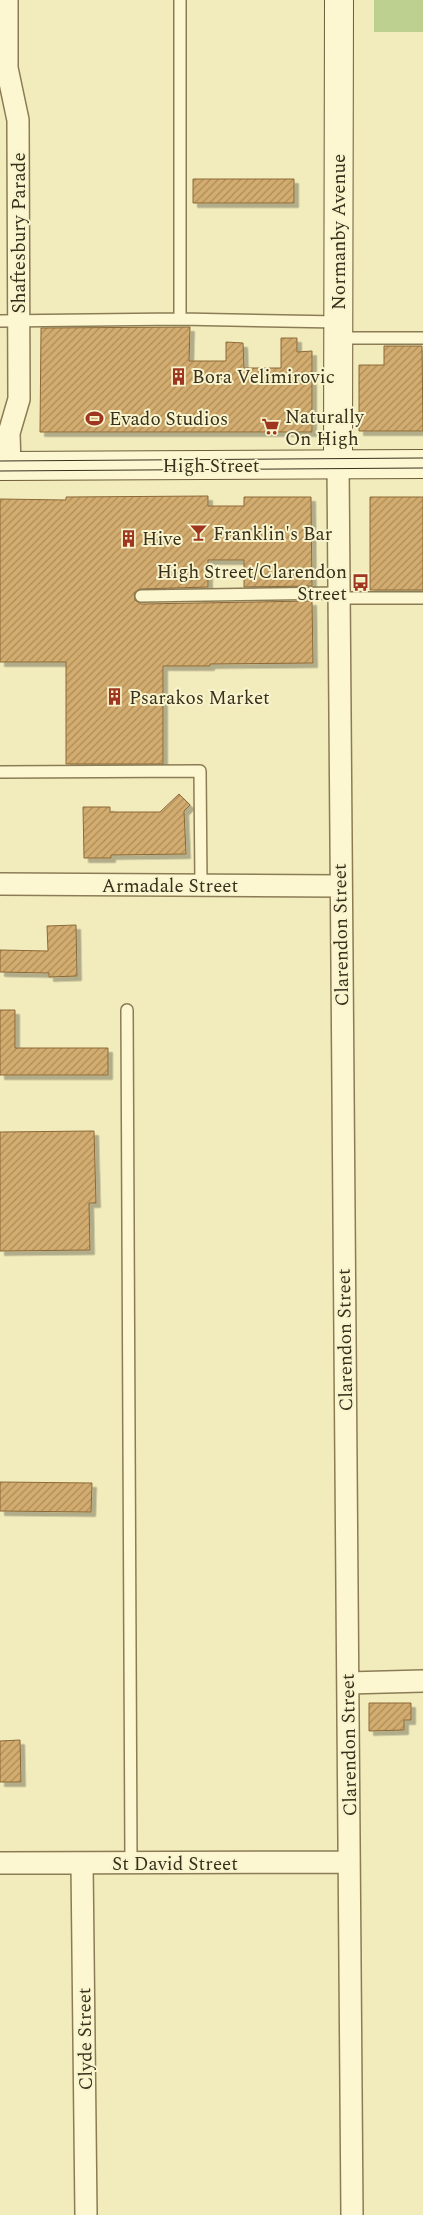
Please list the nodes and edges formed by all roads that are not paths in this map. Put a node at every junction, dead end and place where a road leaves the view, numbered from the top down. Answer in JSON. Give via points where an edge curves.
{"nodes":[{"id":1,"x":8,"y":0,"type":"edge"},
{"id":2,"x":180,"y":0,"type":"edge"},
{"id":3,"x":339,"y":0,"type":"edge"},
{"id":4,"x":180,"y":319,"type":"junction"},
{"id":5,"x":9,"y":321,"type":"edge"},
{"id":6,"x":338,"y":330,"type":"junction"},
{"id":7,"x":423,"y":338,"type":"edge"},
{"id":8,"x":338,"y":464,"type":"junction"},
{"id":9,"x":423,"y":464,"type":"edge"},
{"id":10,"x":5,"y":466,"type":"edge"},
{"id":11,"x":141,"y":596,"type":"dead end"},
{"id":12,"x":338,"y":596,"type":"junction"},
{"id":13,"x":423,"y":598,"type":"edge"},
{"id":14,"x":0,"y":772,"type":"edge"},
{"id":15,"x":0,"y":884,"type":"edge"},
{"id":16,"x":202,"y":885,"type":"junction"},
{"id":17,"x":340,"y":886,"type":"junction"},
{"id":18,"x":127,"y":1010,"type":"dead end"},
{"id":19,"x":423,"y":1681,"type":"edge"},
{"id":20,"x":348,"y":1682,"type":"junction"},
{"id":21,"x":82,"y":1862,"type":"junction"},
{"id":22,"x":131,"y":1862,"type":"junction"},
{"id":23,"x":349,"y":1862,"type":"junction"},
{"id":24,"x":0,"y":1863,"type":"edge"},
{"id":25,"x":86,"y":2215,"type":"edge"},
{"id":26,"x":352,"y":2215,"type":"edge"}],
"edges":[{"from":1,"to":5,"type":"street","name":"Shaftesbury Parade","via":[[7,68],[18,120]]},
{"from":2,"to":4,"type":"lane"},
{"from":3,"to":6,"type":"main road","name":"Normanby Avenue"},
{"from":4,"to":5,"type":"lane"},
{"from":4,"to":6,"type":"lane"},
{"from":5,"to":10,"type":"street","name":"Shaftesbury Parade","via":[[19,399],[9,433]]},
{"from":6,"to":7,"type":"lane"},
{"from":6,"to":8,"type":"main road","name":"Normanby Avenue"},
{"from":8,"to":9,"type":"main road","name":"High Street"},
{"from":8,"to":10,"type":"main road","name":"High Street"},
{"from":8,"to":12,"type":"street","name":"Clarendon Street"},
{"from":11,"to":12,"type":"lane"},
{"from":12,"to":13,"type":"lane"},
{"from":12,"to":17,"type":"street","name":"Clarendon Street"},
{"from":14,"to":16,"type":"lane","via":[[200,771]]},
{"from":15,"to":16,"type":"street","name":"Armadale Street"},
{"from":16,"to":17,"type":"street","name":"Armadale Street"},
{"from":17,"to":20,"type":"street","name":"Clarendon Street"},
{"from":18,"to":22,"type":"lane"},
{"from":19,"to":20,"type":"street"},
{"from":20,"to":23,"type":"street","name":"Clarendon Street"},
{"from":21,"to":22,"type":"street","name":"St David Street"},
{"from":21,"to":24,"type":"street","name":"St David Street"},
{"from":21,"to":25,"type":"street","name":"Clyde Street"},
{"from":22,"to":23,"type":"street","name":"St David Street"},
{"from":23,"to":26,"type":"street","name":"Clarendon Street"}]}
